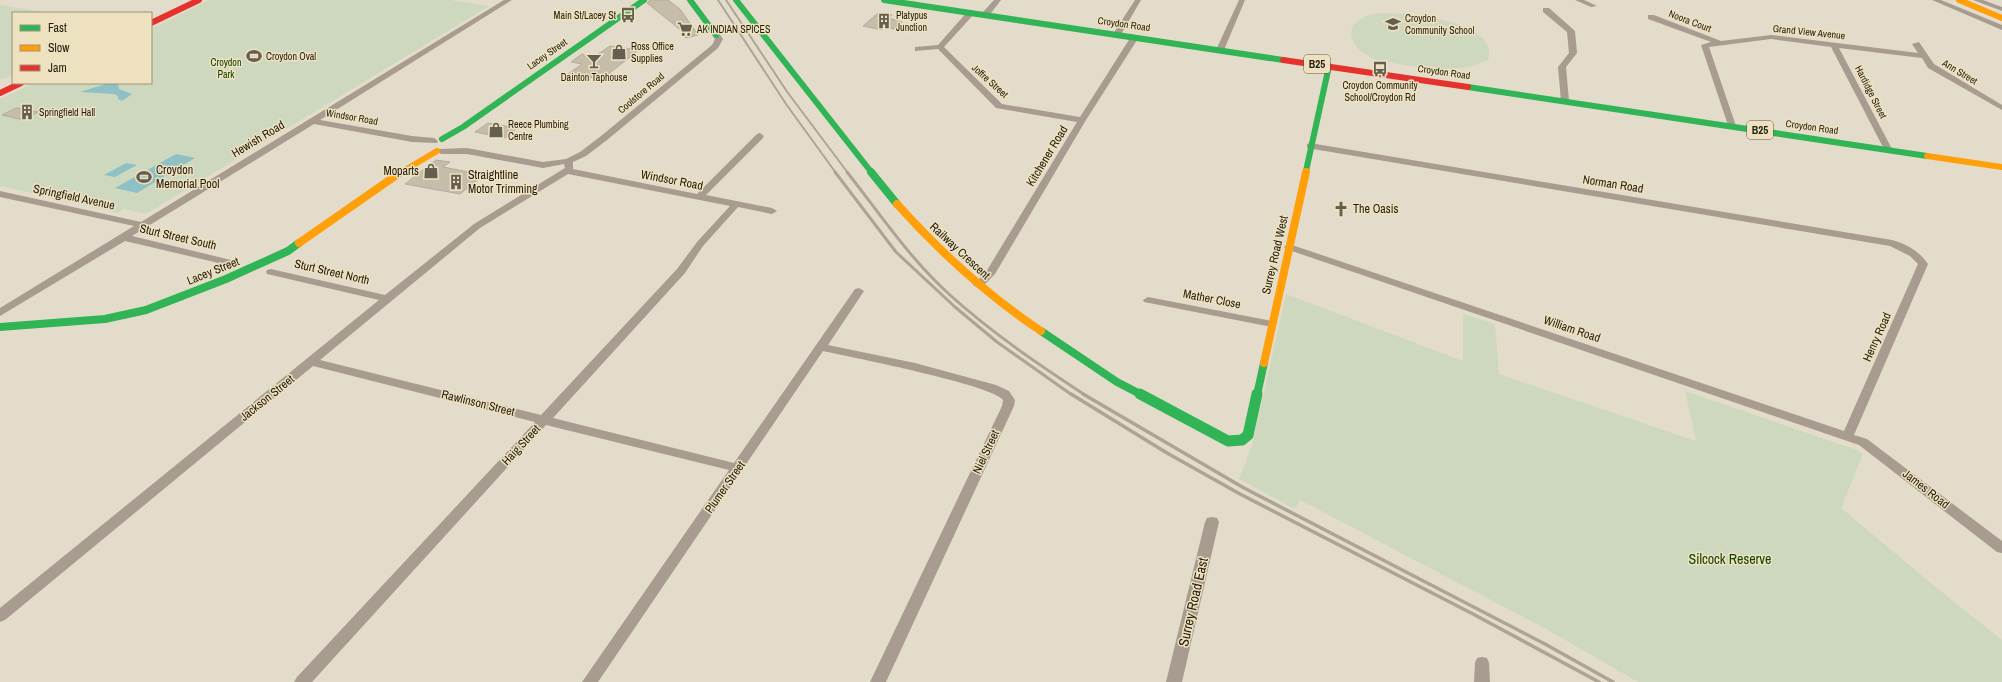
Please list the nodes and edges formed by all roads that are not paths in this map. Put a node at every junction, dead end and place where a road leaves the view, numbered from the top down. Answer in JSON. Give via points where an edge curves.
{"nodes":[{"id":1,"x":186,"y":0,"type":"edge"},
{"id":2,"x":199,"y":0,"type":"edge"},
{"id":3,"x":509,"y":0,"type":"edge"},
{"id":4,"x":644,"y":0,"type":"edge"},
{"id":5,"x":690,"y":0,"type":"edge"},
{"id":6,"x":736,"y":0,"type":"edge"},
{"id":7,"x":884,"y":0,"type":"edge"},
{"id":8,"x":998,"y":0,"type":"edge"},
{"id":9,"x":1138,"y":0,"type":"edge"},
{"id":10,"x":1242,"y":0,"type":"edge"},
{"id":11,"x":1578,"y":0,"type":"edge"},
{"id":12,"x":1935,"y":0,"type":"edge"},
{"id":13,"x":1959,"y":0,"type":"edge"},
{"id":14,"x":1971,"y":0,"type":"edge"},
{"id":15,"x":1976,"y":0,"type":"edge"},
{"id":16,"x":1593,"y":6,"type":"dead end"},
{"id":17,"x":2002,"y":9,"type":"edge"},
{"id":18,"x":1546,"y":10,"type":"dead end"},
{"id":19,"x":971,"y":13,"type":"junction"},
{"id":20,"x":2002,"y":13,"type":"edge"},
{"id":21,"x":985,"y":15,"type":"junction"},
{"id":22,"x":152,"y":16,"type":"edge"},
{"id":23,"x":1651,"y":17,"type":"dead end"},
{"id":24,"x":152,"y":22,"type":"edge"},
{"id":25,"x":2001,"y":24,"type":"edge"},
{"id":26,"x":1117,"y":34,"type":"junction"},
{"id":27,"x":716,"y":35,"type":"joint"},
{"id":28,"x":1135,"y":37,"type":"junction"},
{"id":29,"x":1721,"y":44,"type":"junction"},
{"id":30,"x":1916,"y":44,"type":"dead end"},
{"id":31,"x":1834,"y":45,"type":"junction"},
{"id":32,"x":940,"y":47,"type":"junction"},
{"id":33,"x":918,"y":50,"type":"dead end"},
{"id":34,"x":1220,"y":50,"type":"junction"},
{"id":35,"x":1924,"y":56,"type":"junction"},
{"id":36,"x":1329,"y":66,"type":"junction"},
{"id":37,"x":12,"y":80,"type":"edge"},
{"id":38,"x":19,"y":84,"type":"edge"},
{"id":39,"x":0,"y":86,"type":"edge"},
{"id":40,"x":0,"y":93,"type":"edge"},
{"id":41,"x":1565,"y":101,"type":"junction"},
{"id":42,"x":2002,"y":108,"type":"edge"},
{"id":43,"x":1082,"y":120,"type":"junction"},
{"id":44,"x":312,"y":121,"type":"junction"},
{"id":45,"x":1732,"y":126,"type":"junction"},
{"id":46,"x":463,"y":127,"type":"junction"},
{"id":47,"x":760,"y":136,"type":"dead end"},
{"id":48,"x":451,"y":143,"type":"junction"},
{"id":49,"x":432,"y":144,"type":"junction"},
{"id":50,"x":1310,"y":146,"type":"junction"},
{"id":51,"x":1888,"y":149,"type":"junction"},
{"id":52,"x":439,"y":151,"type":"junction"},
{"id":53,"x":467,"y":151,"type":"junction"},
{"id":54,"x":568,"y":161,"type":"junction"},
{"id":55,"x":554,"y":164,"type":"junction"},
{"id":56,"x":409,"y":166,"type":"junction"},
{"id":57,"x":2002,"y":167,"type":"edge"},
{"id":58,"x":567,"y":171,"type":"junction"},
{"id":59,"x":538,"y":187,"type":"junction"},
{"id":60,"x":0,"y":194,"type":"edge"},
{"id":61,"x":699,"y":197,"type":"junction"},
{"id":62,"x":736,"y":204,"type":"junction"},
{"id":63,"x":772,"y":211,"type":"dead end"},
{"id":64,"x":142,"y":225,"type":"junction"},
{"id":65,"x":122,"y":237,"type":"junction"},
{"id":66,"x":1289,"y":247,"type":"junction"},
{"id":67,"x":1911,"y":251,"type":"joint"},
{"id":68,"x":227,"y":262,"type":"dead end"},
{"id":69,"x":272,"y":272,"type":"dead end"},
{"id":70,"x":978,"y":285,"type":"junction"},
{"id":71,"x":858,"y":291,"type":"dead end"},
{"id":72,"x":386,"y":299,"type":"junction"},
{"id":73,"x":1148,"y":300,"type":"dead end"},
{"id":74,"x":0,"y":313,"type":"edge"},
{"id":75,"x":1272,"y":324,"type":"junction"},
{"id":76,"x":0,"y":326,"type":"edge"},
{"id":77,"x":821,"y":347,"type":"junction"},
{"id":78,"x":312,"y":362,"type":"junction"},
{"id":79,"x":544,"y":420,"type":"junction"},
{"id":80,"x":1848,"y":435,"type":"junction"},
{"id":81,"x":1235,"y":441,"type":"joint"},
{"id":82,"x":738,"y":468,"type":"junction"},
{"id":83,"x":1212,"y":522,"type":"dead end"},
{"id":84,"x":2002,"y":548,"type":"edge"},
{"id":85,"x":0,"y":616,"type":"edge"},
{"id":86,"x":1482,"y":663,"type":"dead end"},
{"id":87,"x":302,"y":682,"type":"edge"},
{"id":88,"x":590,"y":682,"type":"edge"},
{"id":89,"x":878,"y":682,"type":"edge"},
{"id":90,"x":1174,"y":682,"type":"edge"},
{"id":91,"x":1482,"y":682,"type":"edge"}],
"edges":[{"from":1,"to":22,"type":"main road"},
{"from":2,"to":24,"type":"main road"},
{"from":3,"to":44,"type":"street","name":"Hewish Road"},
{"from":4,"to":46,"type":"main road","name":"Lacey Street"},
{"from":5,"to":27,"type":"main road"},
{"from":6,"to":70,"type":"main road","name":"Railway Crescent","via":[[888,193],[926,237]]},
{"from":7,"to":19,"type":"main road","name":"Croydon Road","number":"B25"},
{"from":8,"to":21,"type":"street"},
{"from":9,"to":26,"type":"street"},
{"from":10,"to":34,"type":"street"},
{"from":11,"to":16,"type":"street"},
{"from":12,"to":25,"type":"street"},
{"from":13,"to":25,"type":"main road"},
{"from":14,"to":20,"type":"main road"},
{"from":15,"to":17,"type":"street"},
{"from":18,"to":41,"type":"street","via":[[1571,31],[1573,53],[1562,67]]},
{"from":19,"to":21,"type":"main road","name":"Croydon Road","number":"B25"},
{"from":19,"to":32,"type":"street"},
{"from":21,"to":26,"type":"main road","name":"Croydon Road","number":"B25"},
{"from":23,"to":29,"type":"street","name":"Noora Court"},
{"from":26,"to":28,"type":"main road","name":"Croydon Road","number":"B25"},
{"from":27,"to":54,"type":"street","name":"Coolstore Road","via":[[719,39],[714,48],[604,138],[583,154]]},
{"from":28,"to":34,"type":"main road","name":"Croydon Road","number":"B25"},
{"from":28,"to":43,"type":"street","name":"Kitchener Road"},
{"from":29,"to":31,"type":"street","name":"Grand View Avenue","via":[[1771,37]]},
{"from":29,"to":45,"type":"street","name":"Grand View Avenue","via":[[1705,46]]},
{"from":30,"to":35,"type":"street","name":"Ann Street"},
{"from":31,"to":35,"type":"street","name":"Grand View Avenue"},
{"from":31,"to":51,"type":"street","name":"Hardidge Street"},
{"from":32,"to":33,"type":"street"},
{"from":32,"to":43,"type":"street","name":"Joffre Street","via":[[999,106]]},
{"from":34,"to":36,"type":"main road","name":"Croydon Road","number":"B25"},
{"from":35,"to":42,"type":"street","name":"Ann Street","via":[[1931,66]]},
{"from":36,"to":41,"type":"main road","name":"Croydon Road","number":"B25"},
{"from":36,"to":50,"type":"main road","name":"Surrey Road West"},
{"from":37,"to":39,"type":"main road"},
{"from":38,"to":40,"type":"main road"},
{"from":41,"to":45,"type":"main road","name":"Croydon Road","number":"B25"},
{"from":43,"to":70,"type":"street","name":"Kitchener Road","via":[[990,274]]},
{"from":44,"to":49,"type":"street","name":"Windsor Road"},
{"from":44,"to":64,"type":"street","name":"Hewish Road"},
{"from":45,"to":51,"type":"main road","name":"Croydon Road","number":"B25"},
{"from":46,"to":48,"type":"main road","name":"Lacey Street"},
{"from":46,"to":49,"type":"main road","name":"Lacey Street"},
{"from":47,"to":61,"type":"street"},
{"from":48,"to":49,"type":"main road"},
{"from":48,"to":52,"type":"main road","name":"Lacey Street"},
{"from":48,"to":53,"type":"street"},
{"from":49,"to":52,"type":"main road"},
{"from":49,"to":56,"type":"main road","name":"Lacey Street"},
{"from":50,"to":66,"type":"main road","name":"Surrey Road West"},
{"from":50,"to":67,"type":"street","name":"Norman Road","via":[[1884,242]]},
{"from":51,"to":57,"type":"main road","name":"Croydon Road","number":"B25"},
{"from":52,"to":53,"type":"street"},
{"from":52,"to":56,"type":"main road","name":"Lacey Street"},
{"from":53,"to":55,"type":"street","via":[[533,164]]},
{"from":54,"to":55,"type":"street"},
{"from":54,"to":58,"type":"street"},
{"from":55,"to":59,"type":"street","via":[[556,172]]},
{"from":56,"to":76,"type":"main road","name":"Lacey Street","via":[[288,251],[192,293],[123,316]]},
{"from":58,"to":59,"type":"street"},
{"from":58,"to":61,"type":"street","name":"Windsor Road"},
{"from":59,"to":72,"type":"street","name":"Jackson Street","via":[[477,226]]},
{"from":60,"to":64,"type":"street","name":"Springfield Avenue"},
{"from":61,"to":62,"type":"street","name":"Windsor Road"},
{"from":62,"to":63,"type":"street","name":"Windsor Road"},
{"from":62,"to":79,"type":"street","name":"Haig Street","via":[[700,244],[681,271]]},
{"from":64,"to":65,"type":"street","name":"Hewish Road"},
{"from":65,"to":68,"type":"street","name":"Sturt Street South"},
{"from":65,"to":74,"type":"street","name":"Hewish Road"},
{"from":66,"to":75,"type":"main road","name":"Surrey Road West"},
{"from":66,"to":80,"type":"street","name":"William Road"},
{"from":67,"to":80,"type":"street","name":"Henry Road","via":[[1923,264]]},
{"from":69,"to":72,"type":"street","name":"Sturt Street North"},
{"from":70,"to":81,"type":"main road","name":"Railway Crescent","via":[[1007,309],[1117,382],[1221,439]]},
{"from":71,"to":77,"type":"street","name":"Plumer Street"},
{"from":72,"to":78,"type":"street","name":"Jackson Street"},
{"from":73,"to":75,"type":"street","name":"Mather Close"},
{"from":75,"to":81,"type":"main road","name":"Surrey Road West","via":[[1248,435],[1242,440]]},
{"from":77,"to":82,"type":"street","name":"Plumer Street"},
{"from":77,"to":89,"type":"street","name":"Niel Street","via":[[915,367],[992,388],[1005,394],[1009,400]]},
{"from":78,"to":79,"type":"street","name":"Rawlinson Street"},
{"from":78,"to":85,"type":"street","name":"Jackson Street"},
{"from":79,"to":82,"type":"street","name":"Rawlinson Street"},
{"from":79,"to":87,"type":"street","name":"Haig Street"},
{"from":80,"to":84,"type":"street","name":"James Road","via":[[1878,452]]},
{"from":82,"to":88,"type":"street","name":"Plumer Street"},
{"from":83,"to":90,"type":"street","name":"Surrey Road East"},
{"from":86,"to":91,"type":"street"}]}
